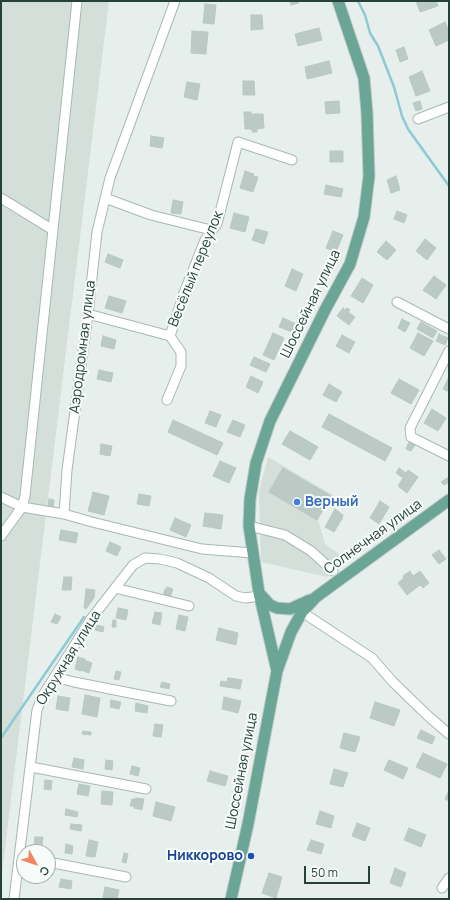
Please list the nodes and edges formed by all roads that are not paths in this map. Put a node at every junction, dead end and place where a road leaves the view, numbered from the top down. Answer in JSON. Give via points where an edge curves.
{"nodes":[{"id":1,"x":77,"y":1,"type":"edge"},
{"id":2,"x":175,"y":1,"type":"edge"},
{"id":3,"x":338,"y":1,"type":"edge"},
{"id":4,"x":449,"y":107,"type":"edge"},
{"id":5,"x":418,"y":119,"type":"dead end"},
{"id":6,"x":292,"y":160,"type":"dead end"},
{"id":7,"x":1,"y":198,"type":"edge"},
{"id":8,"x":105,"y":198,"type":"junction"},
{"id":9,"x":53,"y":230,"type":"junction"},
{"id":10,"x":211,"y":230,"type":"junction"},
{"id":11,"x":397,"y":302,"type":"dead end"},
{"id":12,"x":88,"y":314,"type":"junction"},
{"id":13,"x":449,"y":329,"type":"edge"},
{"id":14,"x":170,"y":336,"type":"junction"},
{"id":15,"x":449,"y":351,"type":"edge"},
{"id":16,"x":167,"y":400,"type":"dead end"},
{"id":17,"x":449,"y":456,"type":"edge"},
{"id":18,"x":1,"y":498,"type":"edge"},
{"id":19,"x":449,"y":500,"type":"edge"},
{"id":20,"x":22,"y":507,"type":"junction"},
{"id":21,"x":64,"y":514,"type":"junction"},
{"id":22,"x":249,"y":526,"type":"junction"},
{"id":23,"x":1,"y":536,"type":"edge"},
{"id":24,"x":252,"y":553,"type":"junction"},
{"id":25,"x":333,"y":571,"type":"dead end"},
{"id":26,"x":114,"y":588,"type":"junction"},
{"id":27,"x":259,"y":595,"type":"junction"},
{"id":28,"x":314,"y":598,"type":"junction"},
{"id":29,"x":189,"y":606,"type":"dead end"},
{"id":30,"x":302,"y":612,"type":"junction"},
{"id":31,"x":276,"y":671,"type":"junction"},
{"id":32,"x":55,"y":677,"type":"junction"},
{"id":33,"x":171,"y":701,"type":"dead end"},
{"id":34,"x":449,"y":734,"type":"edge"},
{"id":35,"x":31,"y":767,"type":"junction"},
{"id":36,"x":146,"y":789,"type":"dead end"},
{"id":37,"x":22,"y":844,"type":"edge"},
{"id":38,"x":56,"y":864,"type":"edge"},
{"id":39,"x":126,"y":877,"type":"dead end"},
{"id":40,"x":449,"y":878,"type":"edge"},
{"id":41,"x":16,"y":884,"type":"edge"},
{"id":42,"x":442,"y":888,"type":"dead end"},
{"id":43,"x":14,"y":899,"type":"edge"},
{"id":44,"x":231,"y":899,"type":"edge"}],
"edges":[{"from":1,"to":9,"type":"street"},
{"from":2,"to":8,"type":"street","name":"Аэродромная улица"},
{"from":3,"to":22,"type":"main road","name":"Шоссейная улица","via":[[364,78],[369,176],[364,217],[350,264],[270,421],[256,463]]},
{"from":4,"to":5,"type":"street"},
{"from":6,"to":10,"type":"street","name":"Весёлый переулок","via":[[238,142],[217,224]]},
{"from":7,"to":9,"type":"street"},
{"from":8,"to":10,"type":"street","via":[[151,215]]},
{"from":8,"to":12,"type":"street","name":"Аэродромная улица","via":[[97,232]]},
{"from":9,"to":20,"type":"street"},
{"from":10,"to":14,"type":"street","name":"Весёлый переулок","via":[[184,293]]},
{"from":11,"to":13,"type":"street"},
{"from":12,"to":14,"type":"street"},
{"from":12,"to":21,"type":"street","name":"Аэродромная улица","via":[[67,470]]},
{"from":14,"to":16,"type":"street","name":"Весёлый переулок","via":[[181,352],[181,366]]},
{"from":15,"to":17,"type":"street","via":[[410,428],[411,437]]},
{"from":18,"to":20,"type":"street"},
{"from":19,"to":28,"type":"main road","name":"Солнечная улица"},
{"from":20,"to":21,"type":"street"},
{"from":20,"to":23,"type":"street"},
{"from":21,"to":24,"type":"street","via":[[202,549]]},
{"from":22,"to":24,"type":"main road","name":"Шоссейная улица"},
{"from":22,"to":25,"type":"street","via":[[285,535],[311,551]]},
{"from":24,"to":27,"type":"main road","name":"Шоссейная улица"},
{"from":26,"to":27,"type":"street","name":"Окружная улица","via":[[133,565],[145,558],[176,563],[209,578],[236,596],[245,598]]},
{"from":26,"to":29,"type":"street"},
{"from":26,"to":32,"type":"street","name":"Окружная улица","via":[[91,619]]},
{"from":27,"to":28,"type":"main road","via":[[277,608],[290,609]]},
{"from":27,"to":31,"type":"main road","name":"Шоссейная улица"},
{"from":28,"to":30,"type":"main road"},
{"from":30,"to":31,"type":"main road","via":[[291,632]]},
{"from":30,"to":34,"type":"street","via":[[372,658],[393,682]]},
{"from":31,"to":44,"type":"main road","name":"Шоссейная улица","via":[[248,824]]},
{"from":32,"to":33,"type":"street"},
{"from":32,"to":35,"type":"street","name":"Окружная улица","via":[[37,710]]},
{"from":35,"to":36,"type":"street"},
{"from":35,"to":37,"type":"street","name":"Окружная улица"},
{"from":38,"to":39,"type":"street"},
{"from":40,"to":42,"type":"street"},
{"from":41,"to":43,"type":"street","name":"Окружная улица"}]}
